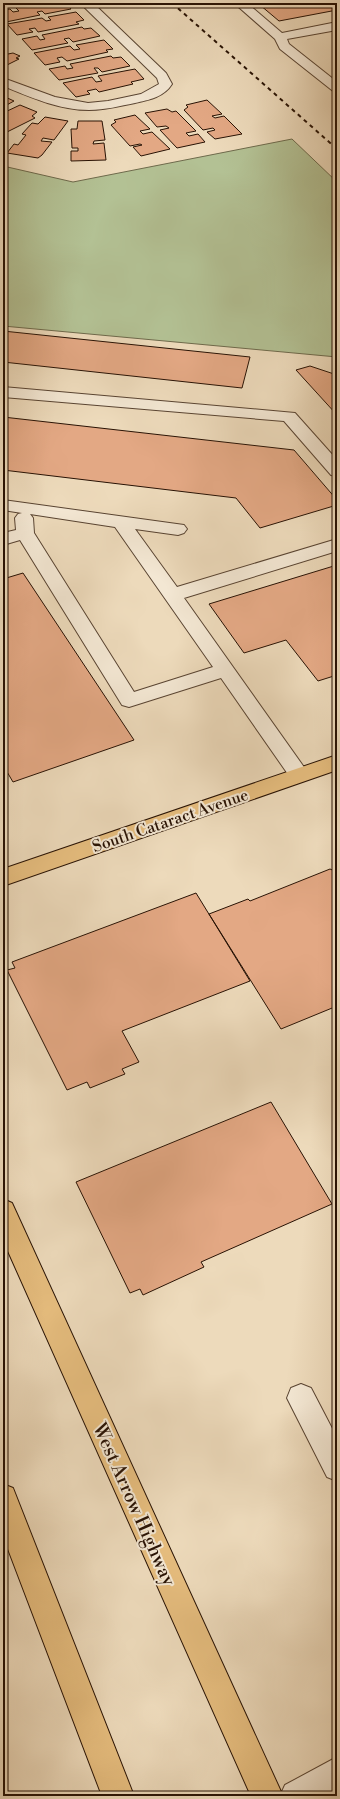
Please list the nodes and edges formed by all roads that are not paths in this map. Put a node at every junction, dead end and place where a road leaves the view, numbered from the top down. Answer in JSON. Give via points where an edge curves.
{"nodes":[{"id":1,"x":86,"y":3,"type":"edge"},
{"id":2,"x":240,"y":3,"type":"edge"},
{"id":3,"x":337,"y":26,"type":"edge"},
{"id":4,"x":280,"y":37,"type":"junction"},
{"id":5,"x":3,"y":82,"type":"edge"},
{"id":6,"x":337,"y":88,"type":"edge"},
{"id":7,"x":3,"y":392,"type":"edge"},
{"id":8,"x":337,"y":471,"type":"edge"},
{"id":9,"x":3,"y":505,"type":"edge"},
{"id":10,"x":23,"y":507,"type":"junction"},
{"id":11,"x":121,"y":522,"type":"junction"},
{"id":12,"x":178,"y":529,"type":"dead end"},
{"id":13,"x":25,"y":533,"type":"junction"},
{"id":14,"x":3,"y":539,"type":"edge"},
{"id":15,"x":337,"y":544,"type":"edge"},
{"id":16,"x":172,"y":595,"type":"junction"},
{"id":17,"x":225,"y":670,"type":"junction"},
{"id":18,"x":337,"y":762,"type":"edge"},
{"id":19,"x":299,"y":775,"type":"junction"},
{"id":20,"x":3,"y":878,"type":"edge"},
{"id":21,"x":3,"y":1211,"type":"edge"},
{"id":22,"x":301,"y":1398,"type":"dead end"},
{"id":23,"x":337,"y":1467,"type":"edge"},
{"id":24,"x":3,"y":1498,"type":"edge"},
{"id":25,"x":337,"y":1774,"type":"edge"},
{"id":26,"x":118,"y":1796,"type":"edge"},
{"id":27,"x":267,"y":1796,"type":"edge"},
{"id":28,"x":296,"y":1796,"type":"edge"}],
"edges":[{"from":1,"to":5,"type":"lane","via":[[162,76],[166,84],[160,92],[101,106],[83,106],[49,99]]},
{"from":2,"to":4,"type":"lane"},
{"from":3,"to":4,"type":"lane"},
{"from":4,"to":6,"type":"lane","via":[[284,46]]},
{"from":7,"to":8,"type":"lane","via":[[289,416]]},
{"from":9,"to":10,"type":"lane"},
{"from":10,"to":11,"type":"lane"},
{"from":10,"to":13,"type":"lane"},
{"from":11,"to":12,"type":"lane"},
{"from":11,"to":16,"type":"lane"},
{"from":13,"to":14,"type":"lane"},
{"from":13,"to":17,"type":"lane","via":[[129,700]]},
{"from":15,"to":16,"type":"lane"},
{"from":16,"to":17,"type":"lane"},
{"from":17,"to":19,"type":"lane"},
{"from":18,"to":19,"type":"main road","name":"South Cataract Avenue"},
{"from":19,"to":20,"type":"main road","name":"South Cataract Avenue"},
{"from":21,"to":27,"type":"main road","name":"West Arrow Highway"},
{"from":22,"to":23,"type":"lane"},
{"from":24,"to":26,"type":"main road"},
{"from":25,"to":28,"type":"lane"}]}
